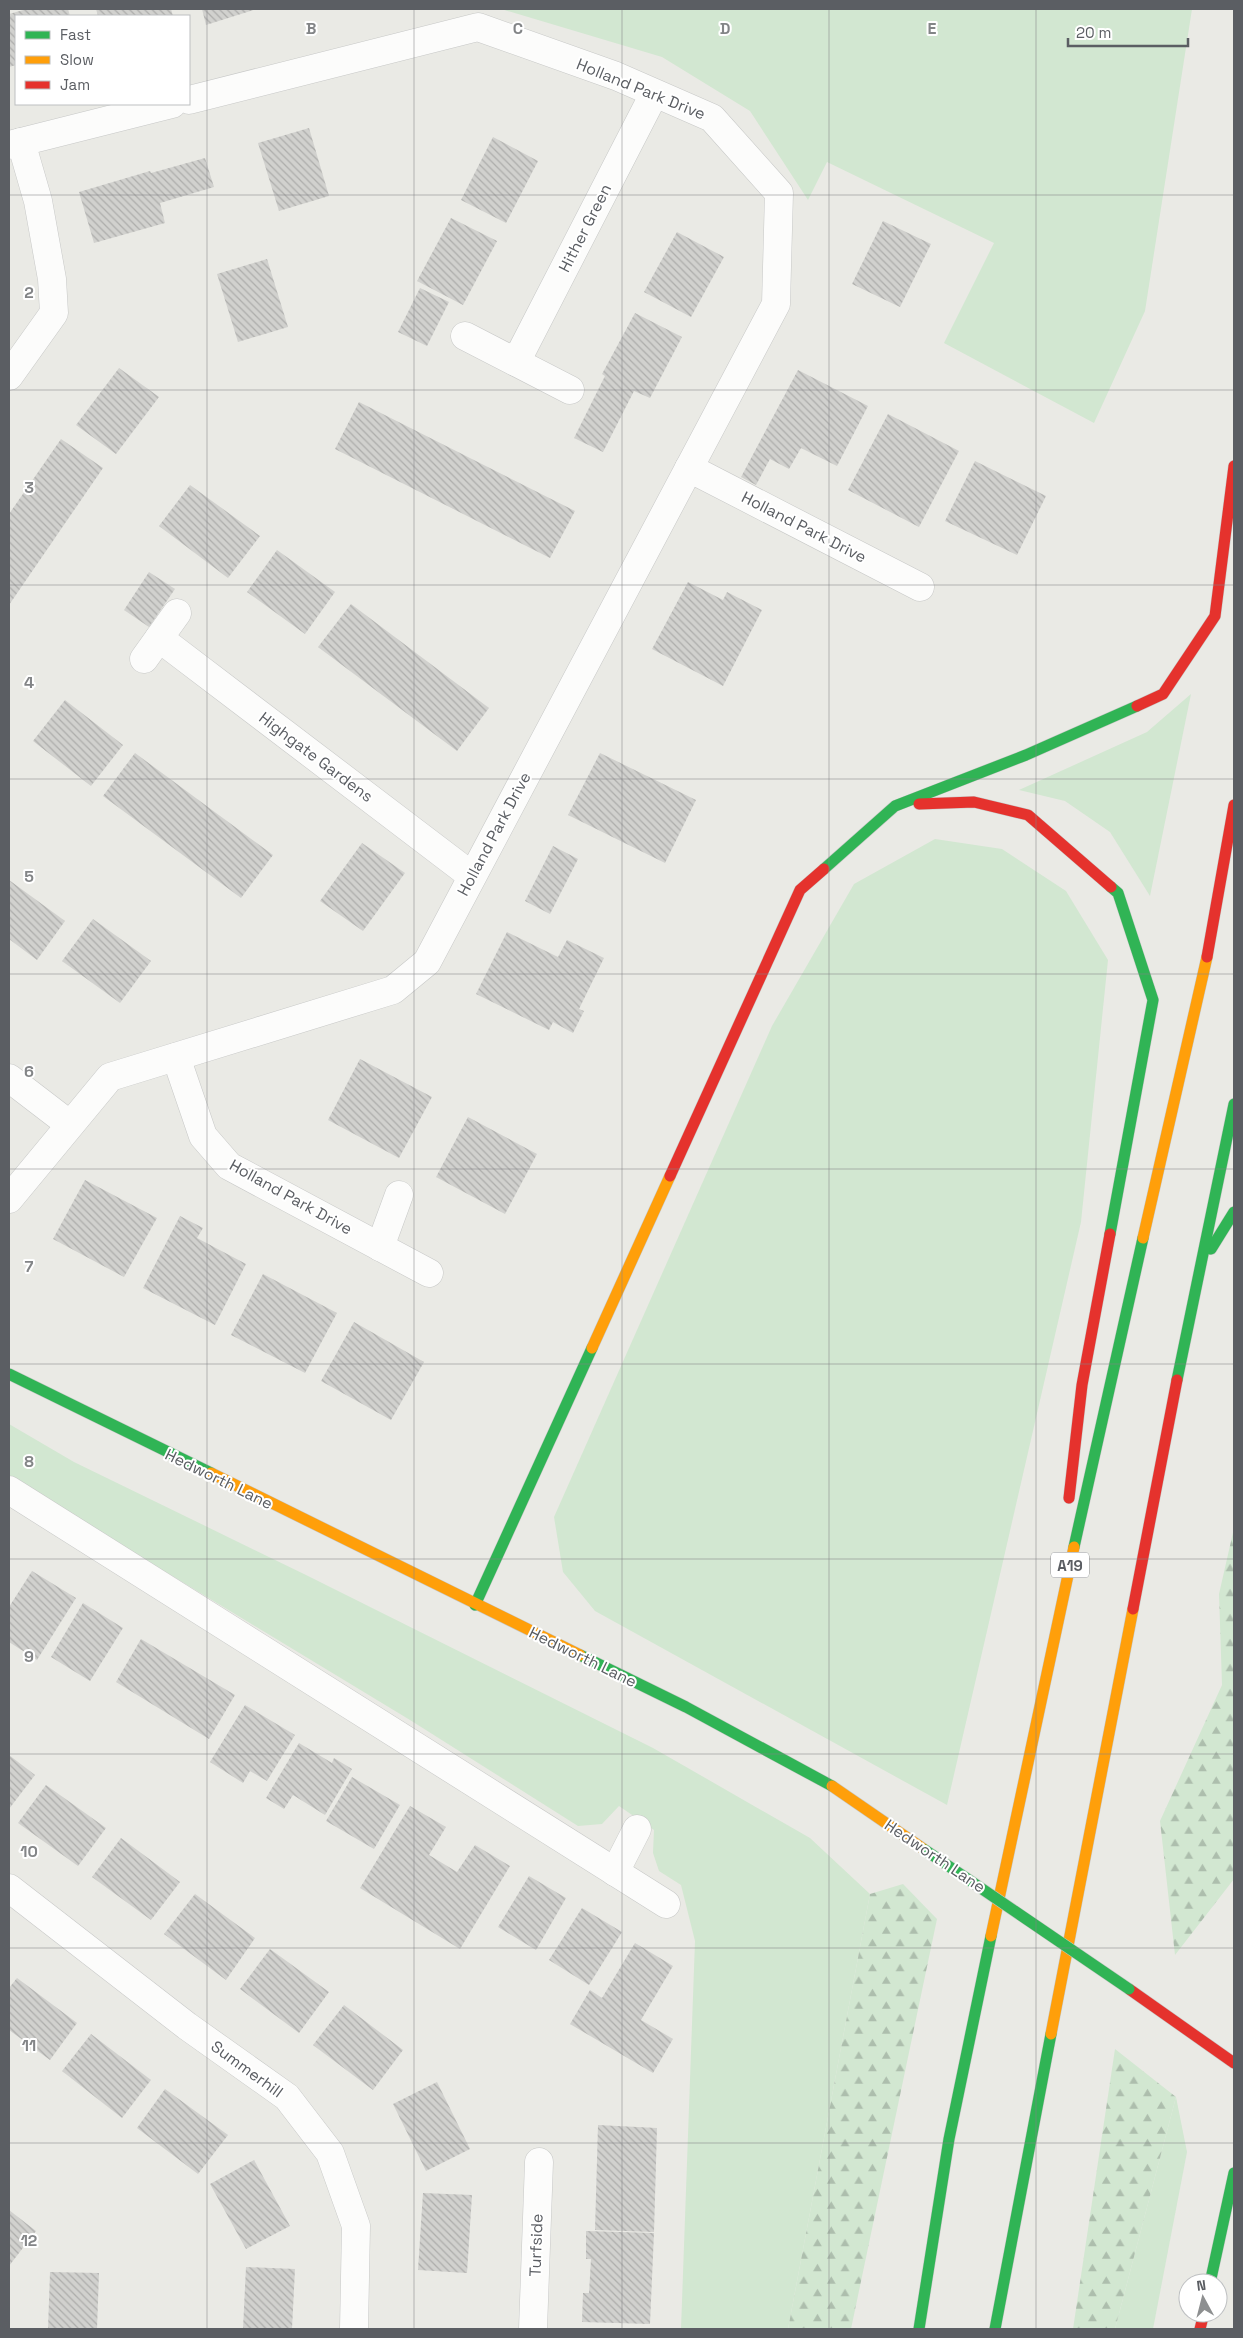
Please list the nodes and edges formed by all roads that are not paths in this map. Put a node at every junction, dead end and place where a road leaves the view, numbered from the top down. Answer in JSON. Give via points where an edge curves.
{"nodes":[{"id":1,"x":654,"y":94,"type":"junction"},
{"id":2,"x":190,"y":100,"type":"edge"},
{"id":3,"x":168,"y":105,"type":"edge"},
{"id":4,"x":15,"y":143,"type":"edge"},
{"id":5,"x":466,"y":336,"type":"dead end"},
{"id":6,"x":516,"y":362,"type":"junction"},
{"id":7,"x":9,"y":376,"type":"edge"},
{"id":8,"x":570,"y":390,"type":"dead end"},
{"id":9,"x":1234,"y":466,"type":"edge"},
{"id":10,"x":689,"y":468,"type":"junction"},
{"id":11,"x":920,"y":587,"type":"dead end"},
{"id":12,"x":177,"y":613,"type":"dead end"},
{"id":13,"x":1234,"y":804,"type":"edge"},
{"id":14,"x":895,"y":806,"type":"junction"},
{"id":15,"x":472,"y":876,"type":"junction"},
{"id":16,"x":176,"y":1057,"type":"junction"},
{"id":17,"x":9,"y":1078,"type":"edge"},
{"id":18,"x":1234,"y":1104,"type":"edge"},
{"id":19,"x":69,"y":1124,"type":"junction"},
{"id":20,"x":399,"y":1195,"type":"dead end"},
{"id":21,"x":9,"y":1199,"type":"edge"},
{"id":22,"x":1234,"y":1212,"type":"edge"},
{"id":23,"x":380,"y":1247,"type":"junction"},
{"id":24,"x":1202,"y":1264,"type":"junction"},
{"id":25,"x":430,"y":1273,"type":"dead end"},
{"id":26,"x":9,"y":1374,"type":"edge"},
{"id":27,"x":9,"y":1490,"type":"edge"},
{"id":28,"x":475,"y":1605,"type":"junction"},
{"id":29,"x":1055,"y":1629,"type":"junction"},
{"id":30,"x":636,"y":1829,"type":"dead end"},
{"id":31,"x":615,"y":1872,"type":"junction"},
{"id":32,"x":9,"y":1888,"type":"edge"},
{"id":33,"x":666,"y":1904,"type":"dead end"},
{"id":34,"x":1234,"y":2063,"type":"edge"},
{"id":35,"x":538,"y":2162,"type":"dead end"},
{"id":36,"x":1234,"y":2172,"type":"edge"},
{"id":37,"x":1212,"y":2273,"type":"edge"},
{"id":38,"x":354,"y":2329,"type":"edge"},
{"id":39,"x":533,"y":2329,"type":"edge"},
{"id":40,"x":919,"y":2329,"type":"edge"},
{"id":41,"x":995,"y":2329,"type":"edge"}],
"edges":[{"from":1,"to":2,"type":"street","name":"Holland Park Drive","via":[[616,76],[478,27]]},
{"from":1,"to":6,"type":"street","name":"Hither Green"},
{"from":1,"to":10,"type":"street","name":"Holland Park Drive","via":[[712,118],[779,193],[776,304]]},
{"from":3,"to":4,"type":"street"},
{"from":4,"to":7,"type":"street","via":[[38,201],[52,279],[54,313]]},
{"from":5,"to":6,"type":"street"},
{"from":6,"to":8,"type":"street"},
{"from":9,"to":14,"type":"main road","via":[[1215,616],[1163,694],[1026,755]]},
{"from":10,"to":11,"type":"street","name":"Holland Park Drive"},
{"from":10,"to":15,"type":"street","name":"Holland Park Drive"},
{"from":12,"to":15,"type":"street","name":"Highgate Gardens","via":[[152,649]]},
{"from":13,"to":29,"type":"main road","number":"A19","via":[[1208,946]]},
{"from":14,"to":28,"type":"main road","via":[[800,890]]},
{"from":14,"to":29,"type":"main road","via":[[974,802],[1028,815],[1118,893],[1153,1000],[1082,1385]]},
{"from":15,"to":16,"type":"street","name":"Holland Park Drive","via":[[427,962],[393,990]]},
{"from":16,"to":19,"type":"street","name":"Holland Park Drive","via":[[110,1078]]},
{"from":16,"to":23,"type":"street","name":"Holland Park Drive","via":[[203,1136],[229,1166]]},
{"from":17,"to":19,"type":"street"},
{"from":18,"to":24,"type":"main road"},
{"from":19,"to":21,"type":"street","name":"Holland Park Drive"},
{"from":20,"to":23,"type":"street"},
{"from":22,"to":24,"type":"main road"},
{"from":23,"to":25,"type":"street","name":"Holland Park Drive"},
{"from":24,"to":41,"type":"main road","via":[[1162,1456]]},
{"from":26,"to":28,"type":"main road","name":"Hedworth Lane"},
{"from":27,"to":31,"type":"street"},
{"from":28,"to":34,"type":"main road","name":"Hedworth Lane","bridge":true,"via":[[686,1707],[834,1787]]},
{"from":29,"to":40,"type":"main road","number":"A19","via":[[949,2139]]},
{"from":30,"to":31,"type":"street"},
{"from":31,"to":33,"type":"street"},
{"from":32,"to":38,"type":"street","name":"Summerhill","via":[[187,2026],[287,2097],[330,2153],[356,2226]]},
{"from":35,"to":39,"type":"street","name":"Turfside"},
{"from":36,"to":37,"type":"main road"}]}
